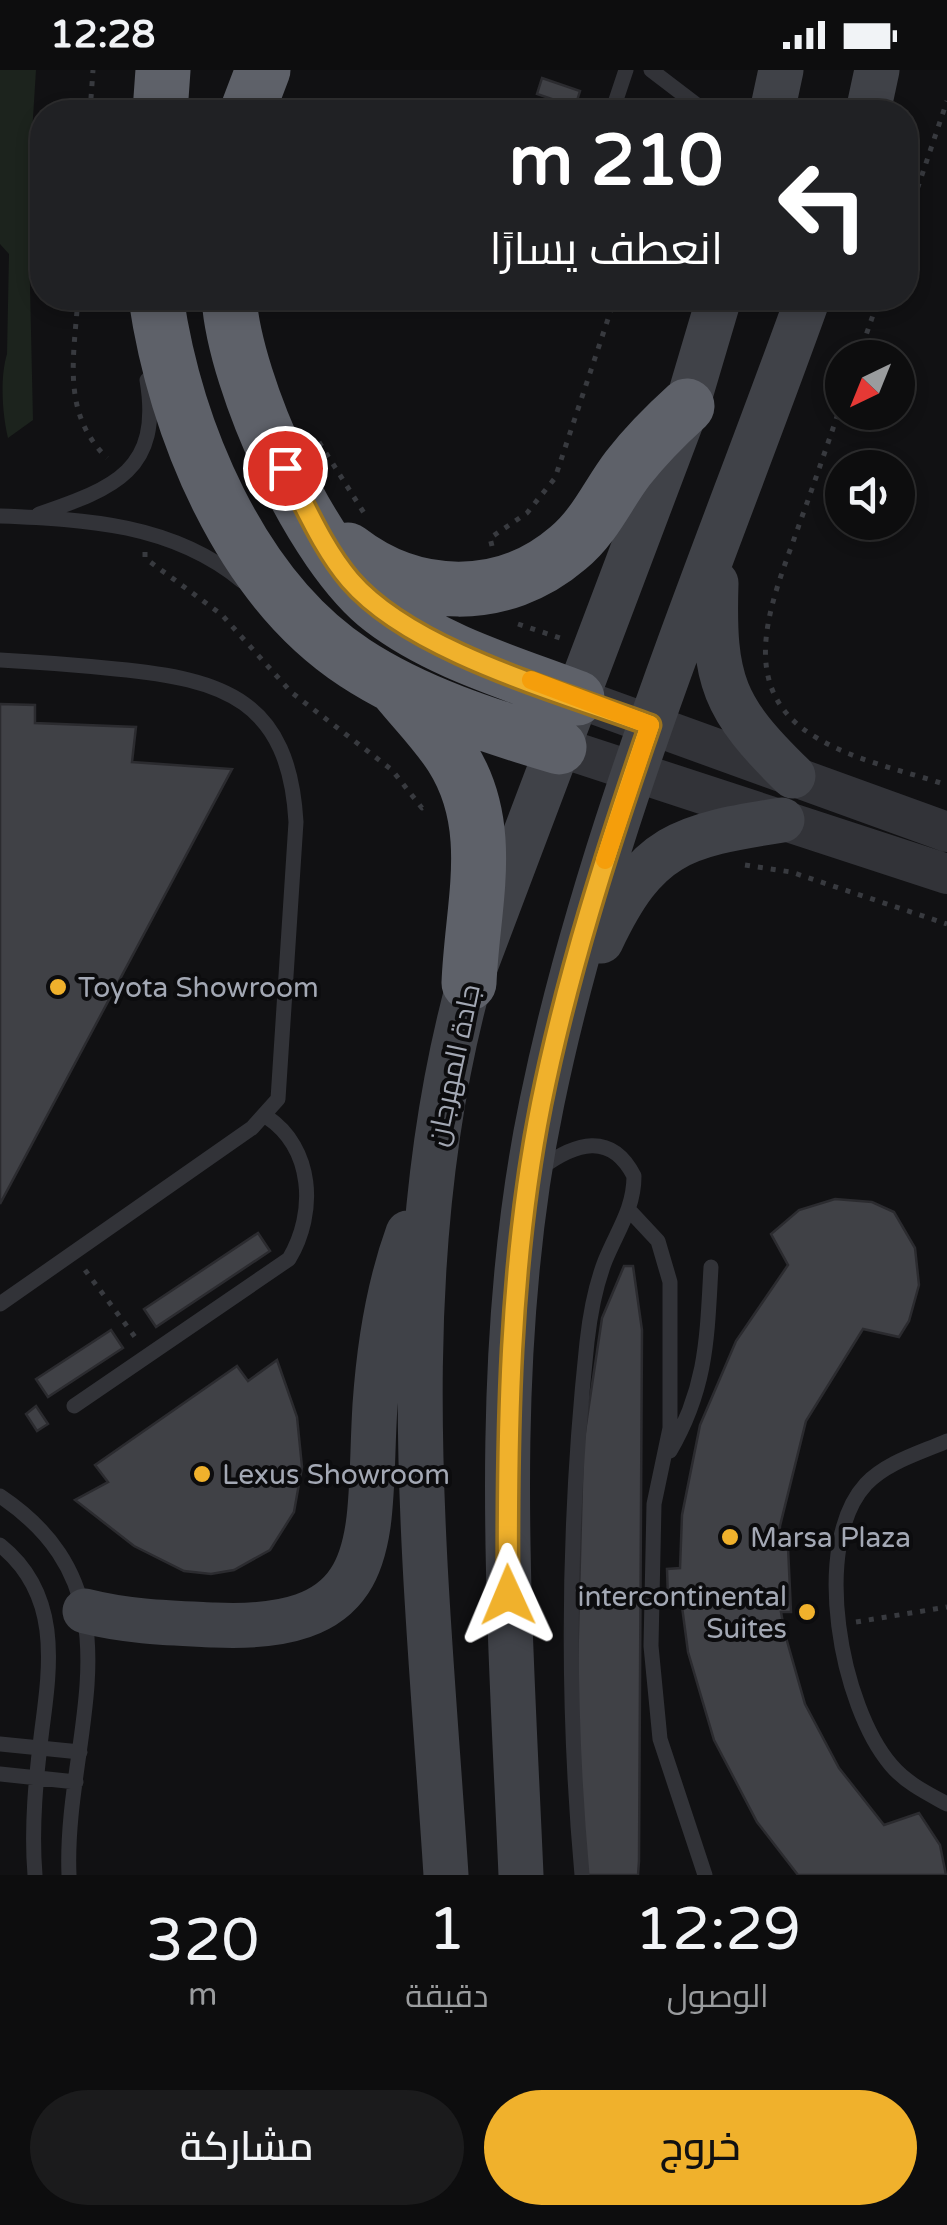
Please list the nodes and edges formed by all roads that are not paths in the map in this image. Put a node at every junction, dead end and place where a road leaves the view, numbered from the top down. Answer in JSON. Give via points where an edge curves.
{"nodes":[{"id":1,"x":163,"y":70,"type":"edge"},
{"id":2,"x":263,"y":70,"type":"edge"},
{"id":3,"x":626,"y":70,"type":"edge"},
{"id":4,"x":651,"y":70,"type":"edge"},
{"id":5,"x":781,"y":70,"type":"edge"},
{"id":6,"x":877,"y":70,"type":"edge"},
{"id":7,"x":161,"y":100,"type":"edge"},
{"id":8,"x":252,"y":100,"type":"edge"},
{"id":9,"x":616,"y":100,"type":"edge"},
{"id":10,"x":690,"y":100,"type":"edge"},
{"id":11,"x":775,"y":100,"type":"edge"},
{"id":12,"x":871,"y":100,"type":"edge"},
{"id":13,"x":151,"y":310,"type":"edge"},
{"id":14,"x":231,"y":310,"type":"edge"},
{"id":15,"x":715,"y":310,"type":"edge"},
{"id":16,"x":804,"y":310,"type":"edge"},
{"id":17,"x":143,"y":356,"type":"dead end"},
{"id":18,"x":686,"y":406,"type":"junction"},
{"id":19,"x":310,"y":513,"type":"junction"},
{"id":20,"x":0,"y":516,"type":"edge"},
{"id":21,"x":31,"y":517,"type":"junction"},
{"id":22,"x":717,"y":552,"type":"junction"},
{"id":23,"x":320,"y":635,"type":"junction"},
{"id":24,"x":0,"y":660,"type":"edge"},
{"id":25,"x":396,"y":688,"type":"junction"},
{"id":26,"x":568,"y":722,"type":"junction"},
{"id":27,"x":650,"y":725,"type":"junction"},
{"id":28,"x":634,"y":772,"type":"junction"},
{"id":29,"x":793,"y":776,"type":"junction"},
{"id":30,"x":782,"y":820,"type":"junction"},
{"id":31,"x":947,"y":832,"type":"edge"},
{"id":32,"x":947,"y":874,"type":"edge"},
{"id":33,"x":469,"y":984,"type":"junction"},
{"id":34,"x":566,"y":998,"type":"junction"},
{"id":35,"x":267,"y":1116,"type":"junction"},
{"id":36,"x":529,"y":1176,"type":"junction"},
{"id":37,"x":430,"y":1180,"type":"junction"},
{"id":38,"x":630,"y":1211,"type":"junction"},
{"id":39,"x":711,"y":1267,"type":"dead end"},
{"id":40,"x":0,"y":1304,"type":"edge"},
{"id":41,"x":74,"y":1406,"type":"dead end"},
{"id":42,"x":947,"y":1442,"type":"edge"},
{"id":43,"x":666,"y":1458,"type":"junction"},
{"id":44,"x":0,"y":1496,"type":"edge"},
{"id":45,"x":0,"y":1545,"type":"edge"},
{"id":46,"x":86,"y":1611,"type":"junction"},
{"id":47,"x":0,"y":1744,"type":"edge"},
{"id":48,"x":40,"y":1751,"type":"junction"},
{"id":49,"x":80,"y":1752,"type":"junction"},
{"id":50,"x":0,"y":1774,"type":"edge"},
{"id":51,"x":38,"y":1776,"type":"junction"},
{"id":52,"x":76,"y":1782,"type":"junction"},
{"id":53,"x":947,"y":1804,"type":"edge"},
{"id":54,"x":34,"y":1875,"type":"edge"},
{"id":55,"x":68,"y":1875,"type":"edge"},
{"id":56,"x":446,"y":1875,"type":"edge"},
{"id":57,"x":520,"y":1875,"type":"edge"},
{"id":58,"x":582,"y":1875,"type":"edge"},
{"id":59,"x":704,"y":1875,"type":"edge"}],
"edges":[{"from":1,"to":7,"type":"highway"},
{"from":2,"to":8,"type":"highway"},
{"from":3,"to":9,"type":"lane"},
{"from":4,"to":10,"type":"lane"},
{"from":5,"to":11,"type":"main road"},
{"from":6,"to":12,"type":"main road"},
{"from":13,"to":23,"type":"highway","via":[[176,398],[220,502]]},
{"from":14,"to":19,"type":"highway","via":[[259,416]]},
{"from":15,"to":18,"type":"main road","name":"جادة المهرجان"},
{"from":16,"to":22,"type":"main road"},
{"from":17,"to":21,"type":"lane","via":[[152,424],[148,444],[123,474],[76,502]]},
{"from":18,"to":19,"type":"highway","via":[[626,470],[570,547],[503,584],[431,589],[397,580],[366,564]]},
{"from":18,"to":26,"type":"main road","name":"جادة المهرجان"},
{"from":19,"to":26,"type":"highway","via":[[331,555],[380,608]]},
{"from":20,"to":21,"type":"lane"},
{"from":21,"to":23,"type":"lane","via":[[148,531],[202,553]]},
{"from":22,"to":27,"type":"main road"},
{"from":22,"to":29,"type":"main road","via":[[714,645],[721,678],[753,738]]},
{"from":23,"to":25,"type":"highway"},
{"from":24,"to":35,"type":"lane","via":[[195,678],[243,701],[276,740],[294,788],[296,822],[281,1080]]},
{"from":25,"to":26,"type":"highway"},
{"from":25,"to":33,"type":"highway","via":[[452,756],[478,822]]},
{"from":26,"to":27,"type":"street"},
{"from":26,"to":28,"type":"street"},
{"from":26,"to":33,"type":"main road","name":"جادة المهرجان"},
{"from":27,"to":28,"type":"main road"},
{"from":27,"to":29,"type":"street"},
{"from":28,"to":30,"type":"street"},
{"from":28,"to":34,"type":"main road"},
{"from":29,"to":31,"type":"street"},
{"from":30,"to":32,"type":"street"},
{"from":30,"to":34,"type":"main road","via":[[700,834],[647,866]]},
{"from":33,"to":37,"type":"main road","name":"جادة المهرجان"},
{"from":34,"to":36,"type":"main road"},
{"from":35,"to":40,"type":"lane"},
{"from":35,"to":41,"type":"lane","via":[[303,1158],[307,1176],[297,1246],[278,1270]]},
{"from":36,"to":38,"type":"lane","via":[[565,1150],[598,1144],[626,1161],[634,1176]]},
{"from":36,"to":57,"type":"main road","via":[[506,1496]]},
{"from":37,"to":46,"type":"main road","via":[[389,1298],[370,1536],[346,1584],[304,1616],[278,1624],[147,1622]]},
{"from":37,"to":56,"type":"main road","name":"جادة المهرجان","via":[[420,1325],[421,1481]]},
{"from":38,"to":43,"type":"lane","via":[[658,1241],[670,1282]]},
{"from":38,"to":58,"type":"lane","via":[[605,1261],[590,1316],[577,1464],[572,1688]]},
{"from":39,"to":43,"type":"lane","via":[[706,1363]]},
{"from":42,"to":53,"type":"lane","via":[[867,1483],[850,1507],[837,1563],[846,1662],[872,1737],[892,1766]]},
{"from":43,"to":59,"type":"lane","via":[[654,1504],[650,1646],[660,1739]]},
{"from":44,"to":46,"type":"lane","via":[[40,1529],[67,1566]]},
{"from":45,"to":48,"type":"lane","via":[[31,1581],[46,1614],[52,1650]]},
{"from":46,"to":49,"type":"lane","via":[[89,1691]]},
{"from":47,"to":48,"type":"lane"},
{"from":48,"to":49,"type":"lane"},
{"from":48,"to":51,"type":"lane"},
{"from":49,"to":52,"type":"lane"},
{"from":50,"to":51,"type":"lane"},
{"from":51,"to":52,"type":"lane"},
{"from":51,"to":54,"type":"lane"},
{"from":52,"to":55,"type":"lane"}]}
